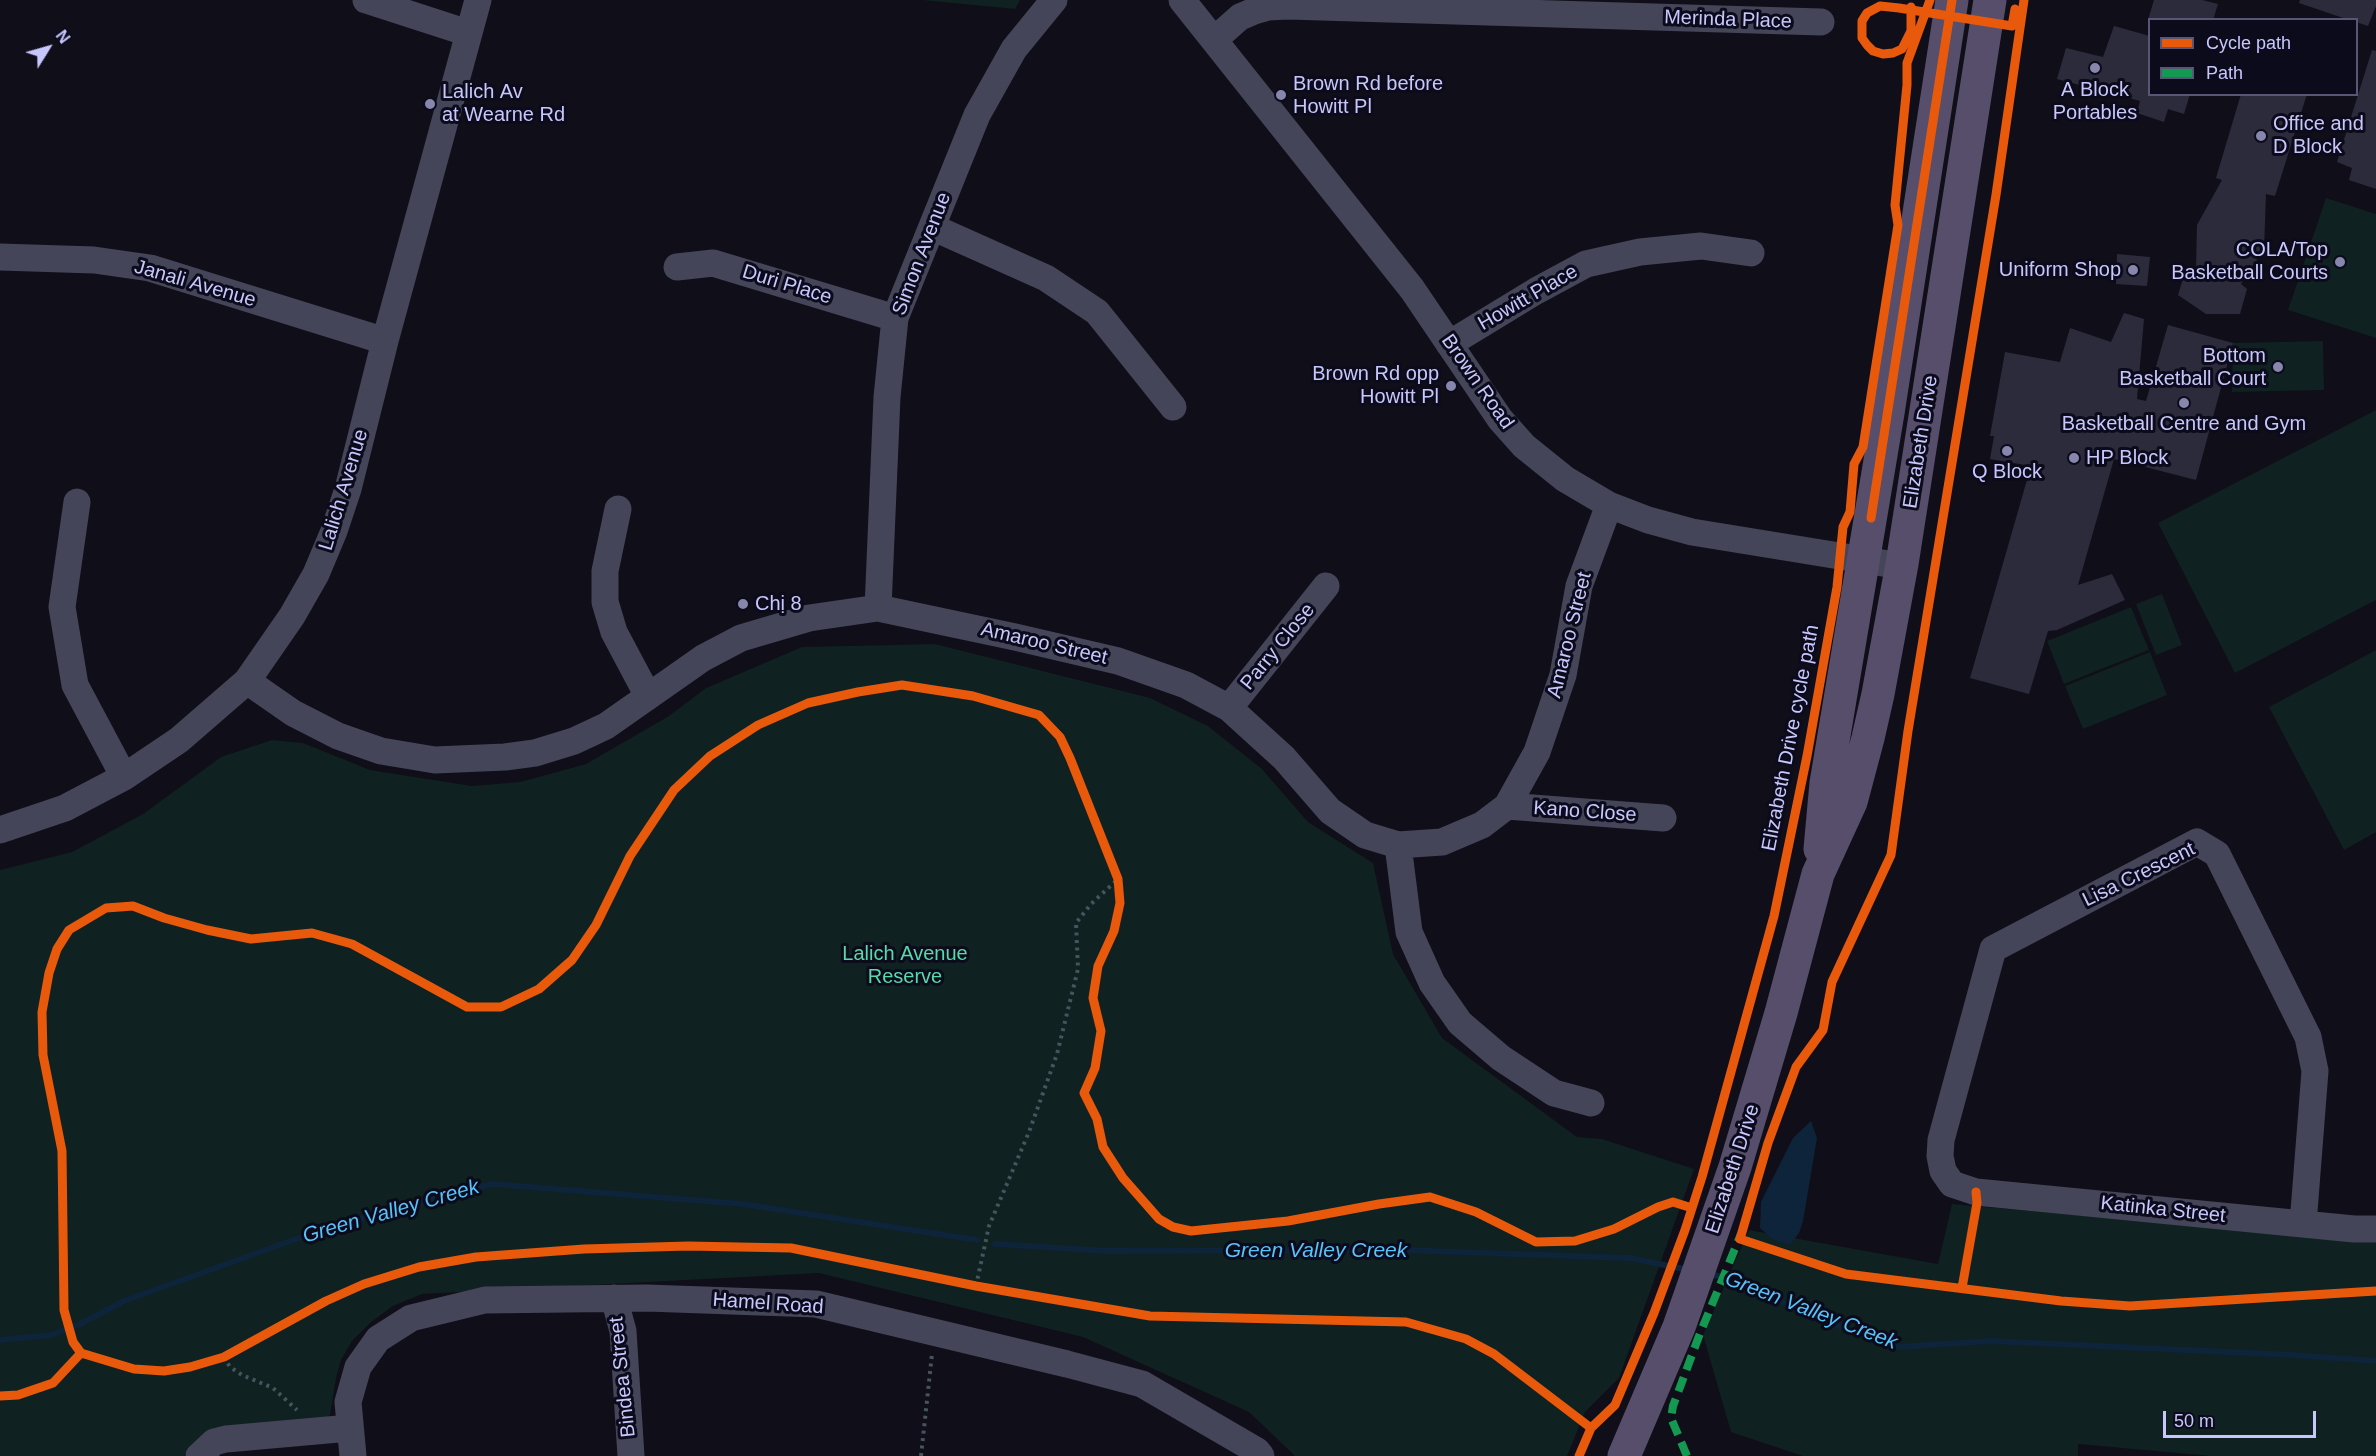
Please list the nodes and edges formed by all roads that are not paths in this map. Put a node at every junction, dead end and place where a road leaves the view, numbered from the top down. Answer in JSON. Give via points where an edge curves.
{"nodes":[{"id":1,"x":366,"y":0,"type":"edge"},
{"id":2,"x":477,"y":0,"type":"edge"},
{"id":3,"x":1054,"y":0,"type":"edge"},
{"id":4,"x":1182,"y":0,"type":"edge"},
{"id":5,"x":1952,"y":0,"type":"edge"},
{"id":6,"x":1990,"y":0,"type":"edge"},
{"id":7,"x":1821,"y":22,"type":"dead end"},
{"id":8,"x":468,"y":33,"type":"junction"},
{"id":9,"x":1214,"y":40,"type":"junction"},
{"id":10,"x":932,"y":227,"type":"junction"},
{"id":11,"x":1751,"y":253,"type":"dead end"},
{"id":12,"x":0,"y":257,"type":"edge"},
{"id":13,"x":677,"y":267,"type":"dead end"},
{"id":14,"x":895,"y":318,"type":"junction"},
{"id":15,"x":385,"y":341,"type":"junction"},
{"id":16,"x":1449,"y":344,"type":"junction"},
{"id":17,"x":1173,"y":407,"type":"dead end"},
{"id":18,"x":77,"y":502,"type":"dead end"},
{"id":19,"x":1609,"y":505,"type":"junction"},
{"id":20,"x":618,"y":509,"type":"dead end"},
{"id":21,"x":1864,"y":560,"type":"junction"},
{"id":22,"x":1901,"y":566,"type":"junction"},
{"id":23,"x":1326,"y":586,"type":"dead end"},
{"id":24,"x":878,"y":608,"type":"junction"},
{"id":25,"x":247,"y":681,"type":"junction"},
{"id":26,"x":648,"y":696,"type":"junction"},
{"id":27,"x":1229,"y":708,"type":"junction"},
{"id":28,"x":124,"y":777,"type":"junction"},
{"id":29,"x":1506,"y":806,"type":"junction"},
{"id":30,"x":1664,"y":818,"type":"dead end"},
{"id":31,"x":0,"y":830,"type":"edge"},
{"id":32,"x":1398,"y":846,"type":"junction"},
{"id":33,"x":1818,"y":874,"type":"junction"},
{"id":34,"x":1591,"y":1103,"type":"dead end"},
{"id":35,"x":1952,"y":1184,"type":"joint"},
{"id":36,"x":2303,"y":1224,"type":"junction"},
{"id":37,"x":2376,"y":1229,"type":"edge"},
{"id":38,"x":614,"y":1298,"type":"junction"},
{"id":39,"x":350,"y":1428,"type":"junction"},
{"id":40,"x":199,"y":1456,"type":"edge"},
{"id":41,"x":353,"y":1456,"type":"edge"},
{"id":42,"x":631,"y":1456,"type":"edge"},
{"id":43,"x":1261,"y":1456,"type":"edge"},
{"id":44,"x":1624,"y":1456,"type":"edge"}],
"edges":[{"from":1,"to":8,"type":"street"},
{"from":2,"to":8,"type":"street","name":"Lalich Avenue"},
{"from":3,"to":10,"type":"street","name":"Simon Avenue","via":[[1014,50],[976,115]]},
{"from":4,"to":9,"type":"street","name":"Brown Road"},
{"from":5,"to":21,"type":"main road","name":"Elizabeth Drive"},
{"from":6,"to":22,"type":"main road","name":"Elizabeth Drive"},
{"from":7,"to":9,"type":"street","name":"Merinda Place","via":[[1288,6],[1254,10]]},
{"from":8,"to":15,"type":"street","name":"Lalich Avenue"},
{"from":9,"to":16,"type":"street","name":"Brown Road","via":[[1359,220]]},
{"from":10,"to":14,"type":"street","name":"Simon Avenue"},
{"from":10,"to":17,"type":"street","via":[[1046,279],[1096,312]]},
{"from":11,"to":16,"type":"street","name":"Howitt Place","via":[[1701,246],[1640,252],[1586,264]]},
{"from":12,"to":15,"type":"street","name":"Janali Avenue","via":[[94,260],[150,268]]},
{"from":13,"to":14,"type":"street","name":"Duri Place","via":[[713,263]]},
{"from":14,"to":24,"type":"street","name":"Simon Avenue","via":[[887,397]]},
{"from":15,"to":25,"type":"street","name":"Lalich Avenue","via":[[334,531],[292,616]]},
{"from":16,"to":19,"type":"street","name":"Brown Road","via":[[1500,419],[1524,446],[1565,479]]},
{"from":18,"to":28,"type":"street","via":[[62,607],[75,685]]},
{"from":19,"to":21,"type":"street","name":"Brown Road","via":[[1692,532]]},
{"from":19,"to":29,"type":"street","name":"Amaroo Street","via":[[1579,586],[1563,675],[1537,752]]},
{"from":20,"to":26,"type":"street","via":[[605,571],[605,602],[614,632]]},
{"from":21,"to":22,"type":"street","name":"Brown Road"},
{"from":21,"to":33,"type":"main road","name":"Elizabeth Drive","via":[[1826,783]]},
{"from":22,"to":33,"type":"main road","name":"Elizabeth Drive","via":[[1878,694],[1851,802]]},
{"from":23,"to":27,"type":"street","name":"Parry Close"},
{"from":24,"to":26,"type":"street","name":"Amaroo Street","via":[[809,618],[741,638],[703,658]]},
{"from":24,"to":27,"type":"street","name":"Amaroo Street","via":[[1118,662],[1186,685]]},
{"from":25,"to":26,"type":"street","name":"Amaroo Street","via":[[293,713],[338,736],[381,751],[435,760],[535,753],[606,726]]},
{"from":25,"to":28,"type":"street","name":"Lalich Avenue","via":[[179,740]]},
{"from":27,"to":32,"type":"street","name":"Amaroo Street","via":[[1284,758],[1330,811],[1365,835]]},
{"from":28,"to":31,"type":"street","name":"Lalich Avenue","via":[[65,808]]},
{"from":29,"to":30,"type":"street","name":"Kano Close"},
{"from":29,"to":32,"type":"street","name":"Amaroo Street","via":[[1482,825],[1442,842]]},
{"from":32,"to":34,"type":"street","via":[[1410,932],[1432,983],[1460,1023],[1501,1058],[1554,1093]]},
{"from":33,"to":44,"type":"main road","name":"Elizabeth Drive","via":[[1778,1024],[1710,1243]]},
{"from":35,"to":36,"type":"street","name":"Katinka Street","via":[[1976,1192]]},
{"from":35,"to":36,"type":"street","name":"Lisa Crescent","via":[[1943,1171],[1941,1140],[1993,949],[2197,842],[2217,854],[2308,1037],[2315,1071]]},
{"from":36,"to":37,"type":"street","name":"Katinka Street"},
{"from":38,"to":39,"type":"street","name":"Hamel Road","via":[[485,1300],[411,1318],[378,1339],[358,1367],[348,1402]]},
{"from":38,"to":42,"type":"street","name":"Bindea Street","via":[[623,1331]]},
{"from":38,"to":43,"type":"street","name":"Hamel Road","via":[[816,1304],[934,1332],[1142,1384]]},
{"from":39,"to":40,"type":"street","via":[[226,1438],[213,1442]]},
{"from":39,"to":41,"type":"street","name":"Hamel Road"}]}
